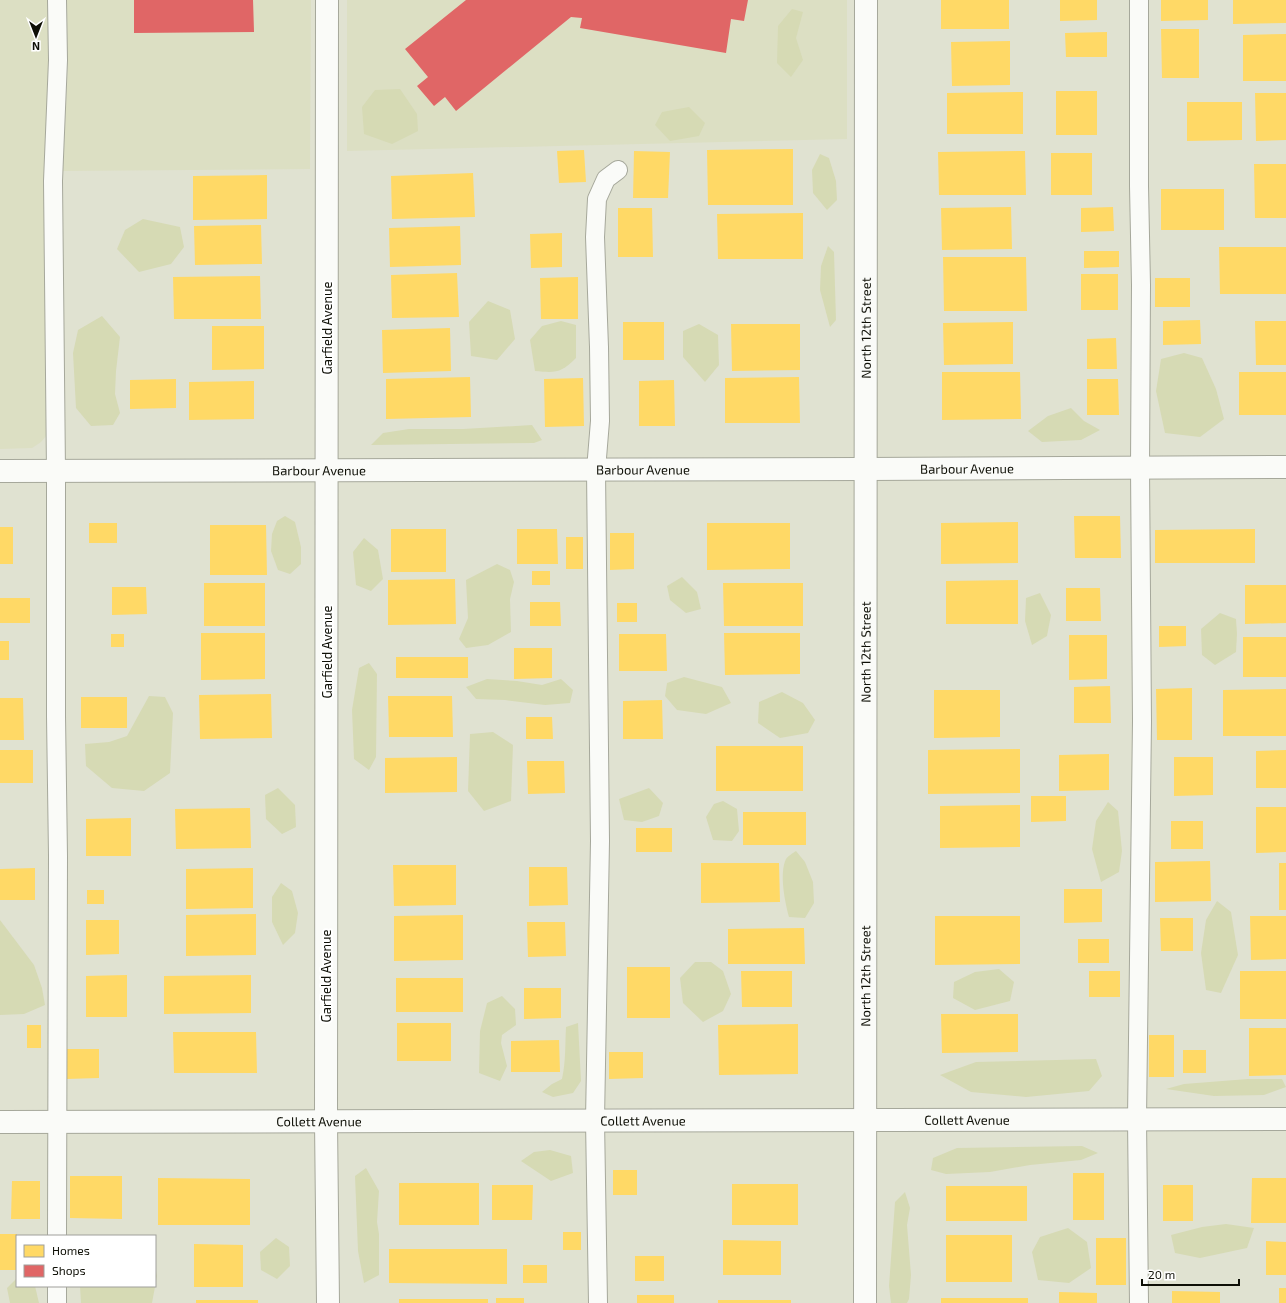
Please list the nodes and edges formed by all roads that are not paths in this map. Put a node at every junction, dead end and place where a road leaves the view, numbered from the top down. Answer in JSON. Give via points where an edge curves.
{"nodes":[{"id":1,"x":57,"y":0,"type":"edge"},
{"id":2,"x":327,"y":0,"type":"edge"},
{"id":3,"x":866,"y":0,"type":"edge"},
{"id":4,"x":1139,"y":0,"type":"edge"},
{"id":5,"x":618,"y":170,"type":"dead end"},
{"id":6,"x":1286,"y":467,"type":"edge"},
{"id":7,"x":1140,"y":468,"type":"junction"},
{"id":8,"x":865,"y":469,"type":"junction"},
{"id":9,"x":327,"y":470,"type":"junction"},
{"id":10,"x":596,"y":470,"type":"junction"},
{"id":11,"x":0,"y":471,"type":"edge"},
{"id":12,"x":56,"y":471,"type":"junction"},
{"id":13,"x":1137,"y":1119,"type":"junction"},
{"id":14,"x":1286,"y":1119,"type":"edge"},
{"id":15,"x":595,"y":1120,"type":"junction"},
{"id":16,"x":865,"y":1120,"type":"junction"},
{"id":17,"x":0,"y":1122,"type":"edge"},
{"id":18,"x":57,"y":1122,"type":"junction"},
{"id":19,"x":326,"y":1122,"type":"junction"},
{"id":20,"x":57,"y":1235,"type":"edge"},
{"id":21,"x":57,"y":1287,"type":"edge"},
{"id":22,"x":56,"y":1303,"type":"edge"},
{"id":23,"x":328,"y":1303,"type":"edge"},
{"id":24,"x":598,"y":1303,"type":"edge"},
{"id":25,"x":865,"y":1303,"type":"edge"},
{"id":26,"x":1139,"y":1303,"type":"edge"}],
"edges":[{"from":1,"to":12,"type":"lane","via":[[58,60],[53,180]]},
{"from":2,"to":9,"type":"street","name":"Garfield Avenue"},
{"from":3,"to":8,"type":"street","name":"North 12th Street"},
{"from":4,"to":7,"type":"lane"},
{"from":5,"to":10,"type":"lane","via":[[606,179],[597,199],[595,237],[600,421]]},
{"from":6,"to":7,"type":"street","name":"Barbour Avenue"},
{"from":7,"to":8,"type":"street","name":"Barbour Avenue"},
{"from":7,"to":13,"type":"lane","via":[[1142,721]]},
{"from":8,"to":10,"type":"street","name":"Barbour Avenue"},
{"from":8,"to":16,"type":"street","name":"North 12th Street"},
{"from":9,"to":10,"type":"street","name":"Barbour Avenue"},
{"from":9,"to":12,"type":"street","name":"Barbour Avenue"},
{"from":9,"to":19,"type":"street","name":"Garfield Avenue"},
{"from":10,"to":15,"type":"lane","via":[[600,841]]},
{"from":11,"to":12,"type":"street","name":"Barbour Avenue"},
{"from":12,"to":18,"type":"lane"},
{"from":13,"to":14,"type":"street","name":"Collett Avenue"},
{"from":13,"to":16,"type":"street","name":"Collett Avenue"},
{"from":13,"to":26,"type":"lane"},
{"from":15,"to":16,"type":"street","name":"Collett Avenue"},
{"from":15,"to":19,"type":"street","name":"Collett Avenue"},
{"from":15,"to":24,"type":"lane"},
{"from":16,"to":25,"type":"street","name":"North 12th Street"},
{"from":17,"to":18,"type":"street","name":"Collett Avenue"},
{"from":18,"to":19,"type":"street","name":"Collett Avenue"},
{"from":18,"to":20,"type":"lane"},
{"from":19,"to":23,"type":"street","name":"Garfield Avenue"},
{"from":21,"to":22,"type":"lane"}]}
